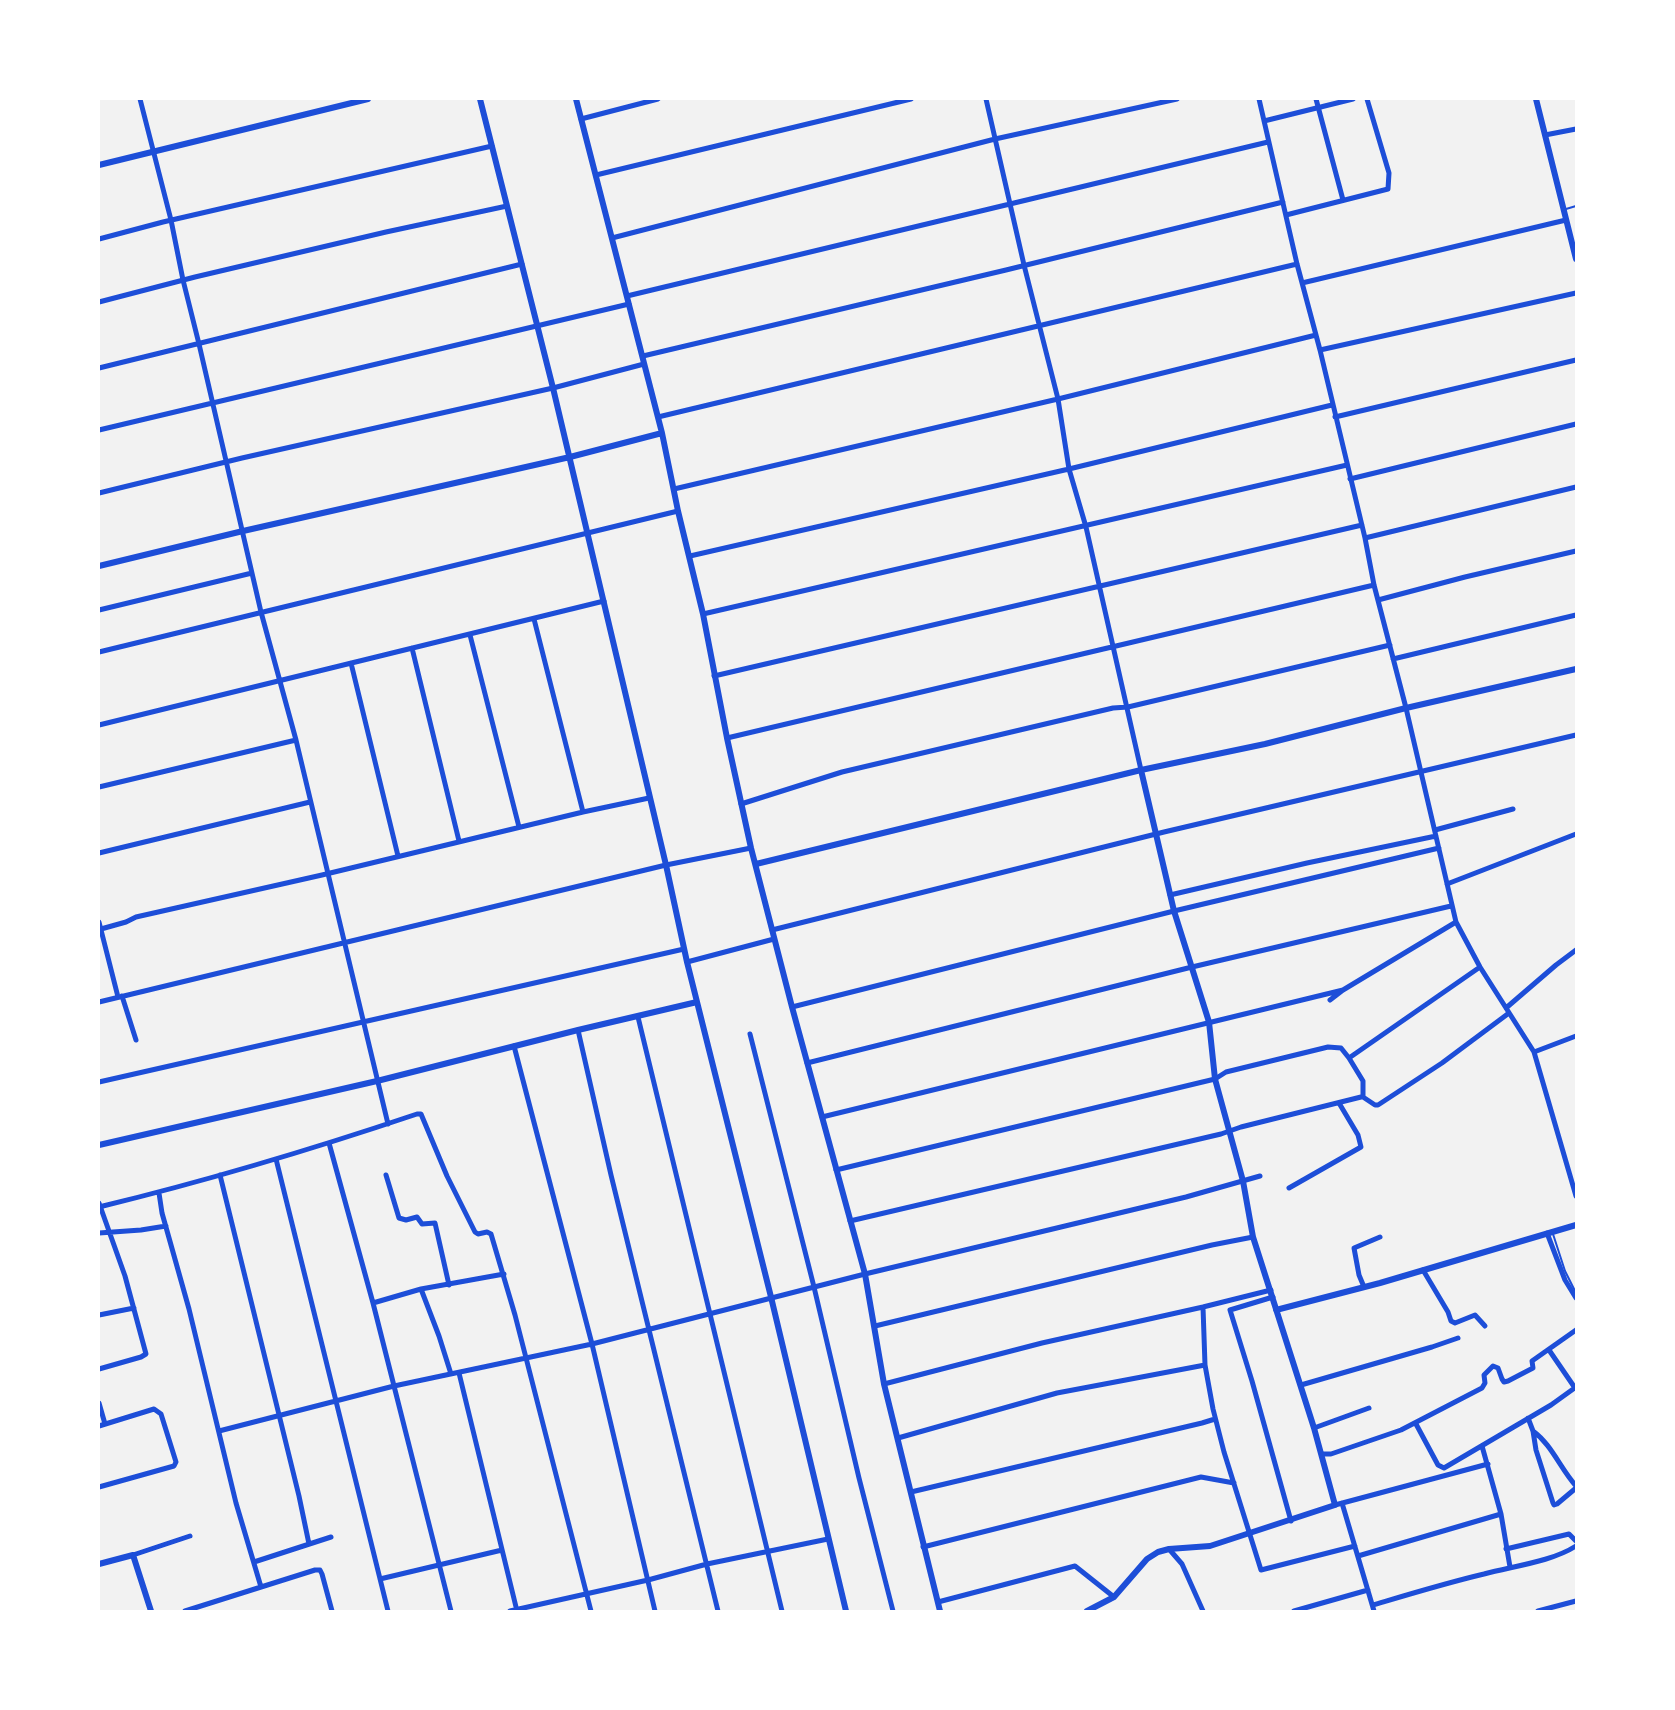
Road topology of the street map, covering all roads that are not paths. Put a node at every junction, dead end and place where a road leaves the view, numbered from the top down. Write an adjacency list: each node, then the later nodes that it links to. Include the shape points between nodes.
1 (140, 99): 22 (street)
2 (368, 99): 22 (street)
3 (480, 99): 21 (street)
4 (576, 99): 15 (street)
5 (658, 99): 15 (street)
6 (911, 99): 24 (street)
7 (986, 99): 19 (street)
8 (1177, 99): 19 (street)
9 (1259, 99): 16 (street)
10 (1316, 99): 14 (street)
11 (1353, 99): 14 (street)
12 (1366, 99): 25 (street, via 1389,173 1389,185 1385,190)
13 (1536, 99): 18 (street)
14 (1318, 108): 16 (street); 25 (street)
15 (581, 119): 24 (street)
16 (1264, 121): 20 (street)
17 (1576, 129): 18 (street)
18 (1545, 135): 30 (street)
19 (995, 139): 27 (street); 34 (street)
20 (1268, 142): 26 (street); 27 (street)
21 (492, 146): 28 (street); 32 (street)
22 (154, 152): 23 (street); 32 (street)
23 (99, 165)
24 (596, 175): 34 (street)
25 (1343, 200): 31 (street)
26 (1283, 202): 31 (street); 39 (street)
27 (1009, 204): 39 (street); 43 (street)
28 (507, 207): 37 (street); 40 (street)
29 (1576, 207): 30 (lane)
30 (1563, 210): 33 (street)
31 (1286, 215): 38 (street)
32 (171, 220): 35 (street); 40 (street)
33 (1566, 220): 36 (street); 41 (street)
34 (612, 238): 43 (street)
35 (99, 239)
36 (1576, 258)
37 (522, 264): 47 (street); 49 (street)
38 (1297, 264): 41 (street); 46 (street)
39 (1024, 265): 46 (street); 51 (street)
40 (183, 280): 44 (street); 49 (street)
41 (1302, 283): 48 (street)
42 (1576, 293): 50 (street)
43 (627, 296): 45 (street)
44 (99, 302)
45 (629, 304): 47 (street); 51 (street)
46 (1039, 325): 56 (street); 60 (street)
47 (537, 326): 55 (street); 57 (street)
48 (1316, 335): 50 (street); 56 (street)
49 (199, 344): 54 (street); 57 (street)
50 (1320, 350): 58 (street)
51 (643, 356): 53 (street)
52 (1576, 360): 59 (street)
53 (645, 364): 55 (street); 60 (street)
54 (99, 368)
55 (554, 388): 64 (street); 65 (street)
56 (1058, 399): 67 (street); 70 (street)
57 (213, 403): 62 (street); 65 (street)
58 (1332, 405): 59 (street); 67 (street)
59 (1338, 416): 66 (street)
60 (658, 417): 63 (street)
61 (1576, 424): 68 (street)
62 (99, 430)
63 (662, 433): 64 (street); 70 (street)
64 (570, 457): 75 (street); 76 (street)
65 (225, 462): 71 (street); 75 (street)
66 (1347, 465): 68 (street); 74 (street)
67 (1069, 468): 74 (street); 79 (street)
68 (1350, 479): 73 (street)
69 (1576, 488): 77 (street)
70 (674, 489): 72 (street)
71 (99, 493)
72 (678, 511): 76 (street); 79 (street)
73 (1362, 525): 77 (street); 83 (street)
74 (1086, 527): 83 (street); 88 (street)
75 (243, 531): 80 (street); 81 (street)
76 (588, 533): 85 (street); 87 (street)
77 (1365, 538): 82 (street)
78 (1576, 551): 84 (street)
79 (690, 556): 88 (street)
80 (99, 566)
81 (252, 573): 86 (street); 87 (street)
82 (1374, 585): 84 (street); 93 (street)
83 (1099, 586): 93 (street); 99 (street)
84 (1378, 600): 92 (street)
85 (604, 601): 90 (street); 110 (street)
86 (99, 610)
87 (261, 612): 95 (street); 100 (street)
88 (703, 614): 99 (street)
89 (1576, 615): 96 (street)
90 (534, 619): 91 (street); 114 (street)
91 (470, 635): 94 (street); 115 (street)
92 (1390, 645): 96 (street); 101 (street)
93 (1114, 647): 101 (street); 105 (street)
94 (412, 648): 97 (street); 119 (street)
95 (99, 652)
96 (1393, 659): 102 (street)
97 (351, 663): 100 (street); 123 (street)
98 (1576, 669): 102 (street)
99 (714, 676): 105 (street)
100 (280, 680): 103 (street); 106 (street)
101 (1128, 707): 107 (street); 112 (street, via 842,772)
102 (1406, 708): 107 (street); 108 (street)
103 (99, 724)
104 (1576, 735): 108 (street)
105 (727, 738): 112 (street)
106 (296, 740): 109 (street); 111 (street)
107 (1141, 770): 117 (street); 124 (street)
108 (1420, 771): 116 (street); 117 (street)
109 (99, 787)
110 (649, 798): 114 (street); 125 (street)
111 (310, 802): 122 (street); 126 (street)
112 (741, 804): 120 (street)
113 (1513, 809): 116 (street)
114 (583, 812): 115 (street)
115 (519, 827): 119 (street)
116 (1436, 833): 121 (street); 128 (street)
117 (1156, 834): 128 (street); 134 (street)
118 (1576, 834): 127 (street)
119 (459, 841): 123 (street)
120 (751, 848): 124 (street); 125 (street)
121 (1439, 848): 127 (street); 130 (street)
122 (99, 853)
123 (398, 856): 126 (street)
124 (756, 864): 134 (street)
125 (666, 865): 136 (street); 137 (street)
126 (327, 873): 133 (street, via 136,917); 136 (street)
127 (1447, 884): 129 (street)
128 (1170, 895): 130 (street)
129 (1451, 906): 132 (street); 140 (street)
130 (1174, 911): 140 (street); 147 (street)
131 (99, 922): 133 (street)
132 (1456, 922): 141 (street); 142 (street)
133 (101, 929): 143 (street)
134 (772, 930): 135 (street)
135 (774, 939): 139 (street); 147 (street)
136 (344, 944): 143 (street); 150 (street)
137 (684, 948): 139 (street); 150 (street)
138 (1576, 950): 148 (street)
139 (687, 962): 146 (street)
140 (1192, 967): 151 (street); 159 (street)
141 (1480, 967): 148 (street); 158 (street)
142 (1343, 990): 144 (street); 151 (street)
143 (120, 997): 145 (street); 155 (street)
144 (1330, 1000)
145 (99, 1002)
146 (697, 1002): 149 (street); 197 (street)
147 (792, 1007): 159 (street)
148 (1507, 1011): 157 (street); 163 (street, via 1442,1063 1382,1103 1375,1106)
149 (638, 1017): 152 (street); 203 (street)
150 (363, 1022): 161 (street); 162 (street)
151 (1209, 1022): 160 (street); 165 (street)
152 (579, 1030): 156 (street); 207 (street)
153 (750, 1034): 192 (street)
154 (1576, 1036): 157 (street)
155 (136, 1040)
156 (514, 1046): 161 (street); 210 (street)
157 (1534, 1052): 178 (street)
158 (1349, 1058): 160 (street, via 1341,1048 1328,1047 1226,1072); 163 (street, via 1364,1081)
159 (807, 1063): 165 (street)
160 (1215, 1079): 167 (street); 171 (street)
161 (377, 1081): 166 (street); 169 (street)
162 (99, 1082)
163 (1364, 1097): 164 (street)
164 (1340, 1103): 167 (street); 176 (street, via 1361,1147)
165 (822, 1117): 171 (street)
166 (388, 1124): 168 (street); 189 (street, via 421,1114 463,1211 476,1234 491,1234)
167 (1230, 1131): 175 (street); 180 (street)
168 (329, 1143): 170 (street); 199 (street)
169 (99, 1145)
170 (276, 1159): 172 (street); 222 (street)
171 (836, 1170): 180 (street)
172 (220, 1175): 177 (street); 225 (street)
173 (386, 1175): 191 (street, via 399,1218 417,1217 422,1224 435,1223)
174 (1260, 1176): 175 (street)
175 (1243, 1181): 186 (street); 190 (street)
176 (1289, 1188)
177 (159, 1193): 179 (street); 182 (street)
178 (1576, 1196)
179 (99, 1206): 185 (street)
180 (850, 1221): 190 (street)
181 (1576, 1225): 183 (street)
182 (166, 1226): 185 (street); 231 (street)
183 (1550, 1232): 188 (street); 195 (lane); 198 (street, via 1565,1280)
184 (99, 1233): 185 (street)
185 (109, 1233): 201 (street)
186 (1253, 1237): 196 (street); 205 (street)
187 (1380, 1237): 193 (street, via 1354,1248)
188 (1424, 1270): 193 (street); 206 (street, via 1451,1321 1474,1315)
189 (504, 1274): 191 (street); 212 (street)
190 (865, 1274): 192 (street); 205 (street)
191 (449, 1284): 194 (street)
192 (814, 1287): 197 (street); 283 (street)
193 (1364, 1287): 202 (street)
194 (422, 1288): 199 (street); 216 (street)
195 (1576, 1293)
196 (1272, 1294): 200 (street); 202 (street); 243 (street, via 1230,1310)
197 (771, 1298): 203 (street); 247 (street)
198 (1576, 1299)
199 (373, 1303): 219 (street)
200 (1203, 1307): 213 (street); 217 (street)
201 (134, 1308): 204 (street); 214 (street, via 146,1354)
202 (1276, 1310): 218 (street)
203 (710, 1312): 207 (street); 255 (street)
204 (99, 1315)
205 (875, 1326): 217 (street)
206 (1485, 1326)
207 (649, 1329): 210 (street); 260 (street)
208 (1576, 1330): 211 (street)
209 (1458, 1338): 218 (street)
210 (592, 1344): 212 (street); 264 (street)
211 (1549, 1350): 220 (street); 228 (street, via 1532,1361 1533,1368 1508,1382 1493,1366 1485,1375 1485,1384 1473,1394)
212 (526, 1359): 215 (street); 267 (street)
213 (1205, 1365): 227 (street); 233 (street, via 1057,1393)
214 (99, 1369)
215 (459, 1373): 216 (street); 254 (street)
216 (451, 1374): 219 (street)
217 (884, 1384): 233 (street)
218 (1301, 1385): 230 (street)
219 (394, 1386): 222 (street); 261 (street)
220 (1574, 1389): 221 (street); 226 (street)
221 (1576, 1398)
222 (336, 1401): 225 (street); 263 (street)
223 (99, 1403): 229 (street)
224 (1369, 1408): 230 (street)
225 (279, 1415): 231 (street); 249 (street)
226 (1528, 1418): 232 (street); 234 (street)
227 (1215, 1419): 237 (street); 240 (street)
228 (1416, 1424): 234 (street, via 1438,1465 1444,1468); 235 (street)
229 (102, 1425): 238 (street, via 154,1409 161,1414 176,1462 174,1466)
230 (1314, 1428): 235 (street)
231 (219, 1431): 258 (street)
232 (1533, 1431): 239 (street, via 1548,1445); 239 (street, via 1554,1505)
233 (898, 1437): 240 (street)
234 (1482, 1446): 236 (street)
235 (1322, 1454): 241 (street)
236 (1488, 1464): 241 (street); 242 (street)
237 (1234, 1483): 244 (street); 251 (street, via 1201,1477)
238 (99, 1487)
239 (1576, 1487)
240 (911, 1492): 251 (street)
241 (1339, 1504): 243 (street); 250 (street)
242 (1501, 1514): 253 (street); 257 (street)
243 (1291, 1521): 244 (street)
244 (1251, 1534): 250 (street, via 1262,1570); 252 (street, via 1210,1546)
245 (190, 1536): 256 (street)
246 (331, 1537): 249 (street)
247 (828, 1539): 255 (street); 282 (street)
248 (1575, 1541): 253 (street, via 1569,1534); 262 (street, via 1567,1552)
249 (309, 1544): 258 (street)
250 (1355, 1546): 257 (street)
251 (923, 1547): 270 (street)
252 (1169, 1549): 268 (street, via 1147,1559); 286 (street, via 1182,1564)
253 (1506, 1549): 262 (street)
254 (502, 1550): 261 (street); 272 (street)
255 (768, 1552): 260 (street); 281 (street)
256 (133, 1555): 259 (street); 273 (street)
257 (1358, 1556): 266 (street)
258 (254, 1562): 265 (street)
259 (99, 1564)
260 (707, 1564): 264 (street); 280 (street)
261 (439, 1565): 263 (street); 277 (street)
262 (1510, 1567): 271 (street, via 1452,1581)
263 (380, 1579): 276 (street)
264 (648, 1580): 267 (street); 279 (street)
265 (261, 1587): 274 (street); 275 (street, via 320,1570)
266 (1368, 1590): 271 (street); 287 (street)
267 (587, 1594): 272 (street); 278 (street)
268 (1114, 1597): 270 (street, via 1075,1566); 285 (street)
269 (1576, 1601): 288 (street)
270 (938, 1602): 284 (street)
271 (1373, 1608)
272 (515, 1610)
273 (151, 1611)
274 (185, 1611)
275 (332, 1611)
276 (388, 1611)
277 (451, 1611)
278 (591, 1611)
279 (655, 1611)
280 (718, 1611)
281 (782, 1611)
282 (846, 1611)
283 (893, 1611)
284 (940, 1611)
285 (1087, 1611)
286 (1203, 1611)
287 (1294, 1611)
288 (1538, 1611)

